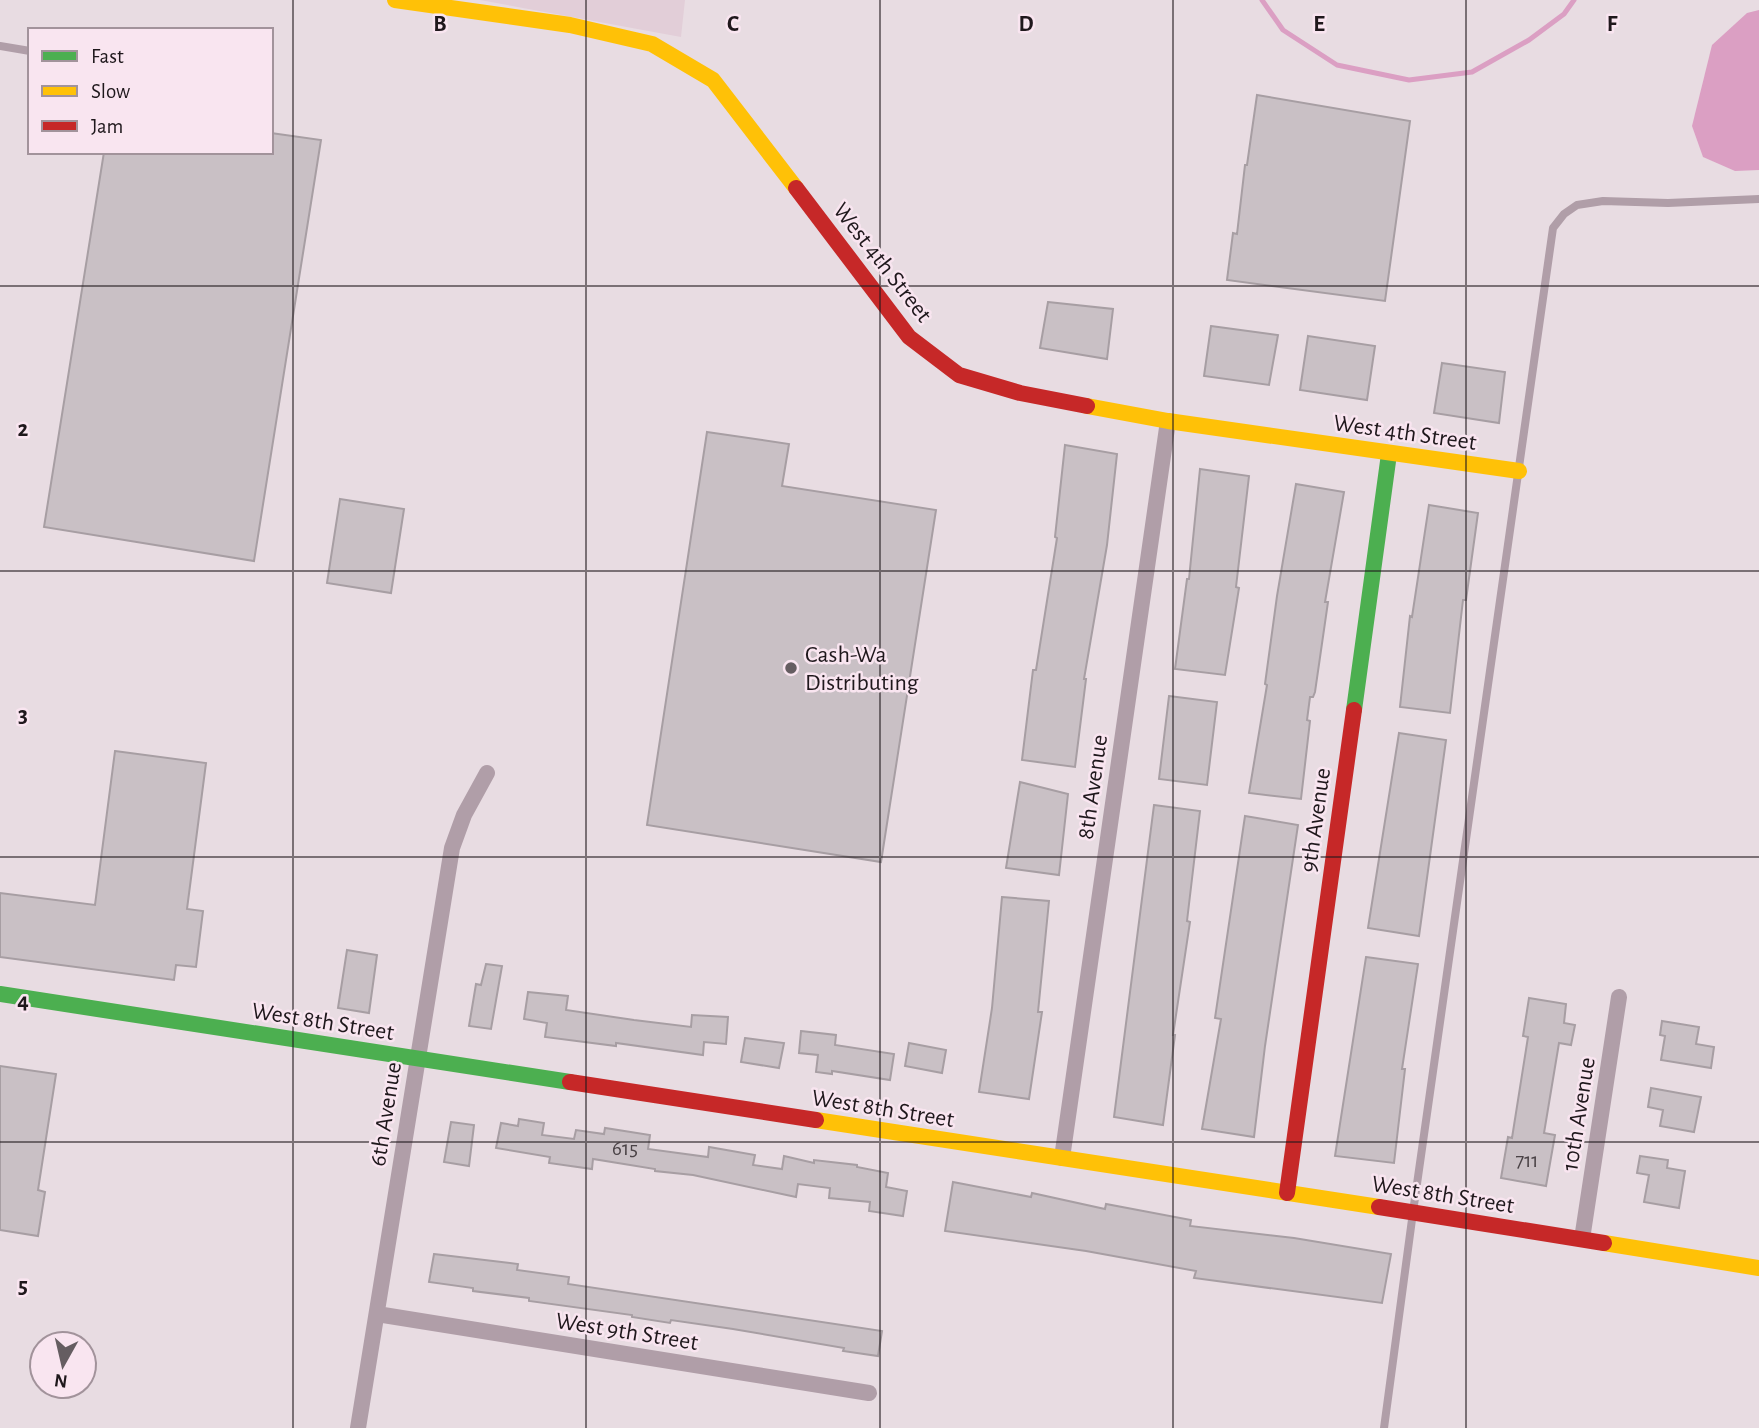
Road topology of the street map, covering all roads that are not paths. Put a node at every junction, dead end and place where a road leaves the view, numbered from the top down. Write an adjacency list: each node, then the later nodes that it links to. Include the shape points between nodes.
1 (395, 0): 5 (street, West 4th Street, via 570,25 652,44 713,80 909,337 959,375 1020,393)
2 (0, 46): 3 (lane)
3 (28, 51)
4 (1759, 199): 7 (lane, via 1602,201 1577,205 1564,215 1553,228)
5 (1168, 421): 6 (street, West 4th Street); 12 (street, 8th Avenue)
6 (1389, 454): 7 (street, West 4th Street); 13 (street, 9th Avenue)
7 (1519, 471): 14 (lane)
8 (486, 773): 11 (street, 6th Avenue, via 452,848)
9 (0, 994): 11 (street, West 8th Street)
10 (1619, 997): 15 (street, 10th Avenue)
11 (417, 1059): 12 (street, West 8th Street); 17 (street, 6th Avenue)
12 (1062, 1158): 13 (street, West 8th Street)
13 (1287, 1193): 14 (street, West 8th Street)
14 (1413, 1212): 15 (street, West 8th Street); 20 (lane)
15 (1582, 1239): 16 (street, West 8th Street)
16 (1759, 1268)
17 (377, 1314): 18 (street, West 9th Street); 19 (street, 6th Avenue)
18 (869, 1393)
19 (358, 1428)
20 (1384, 1428)

